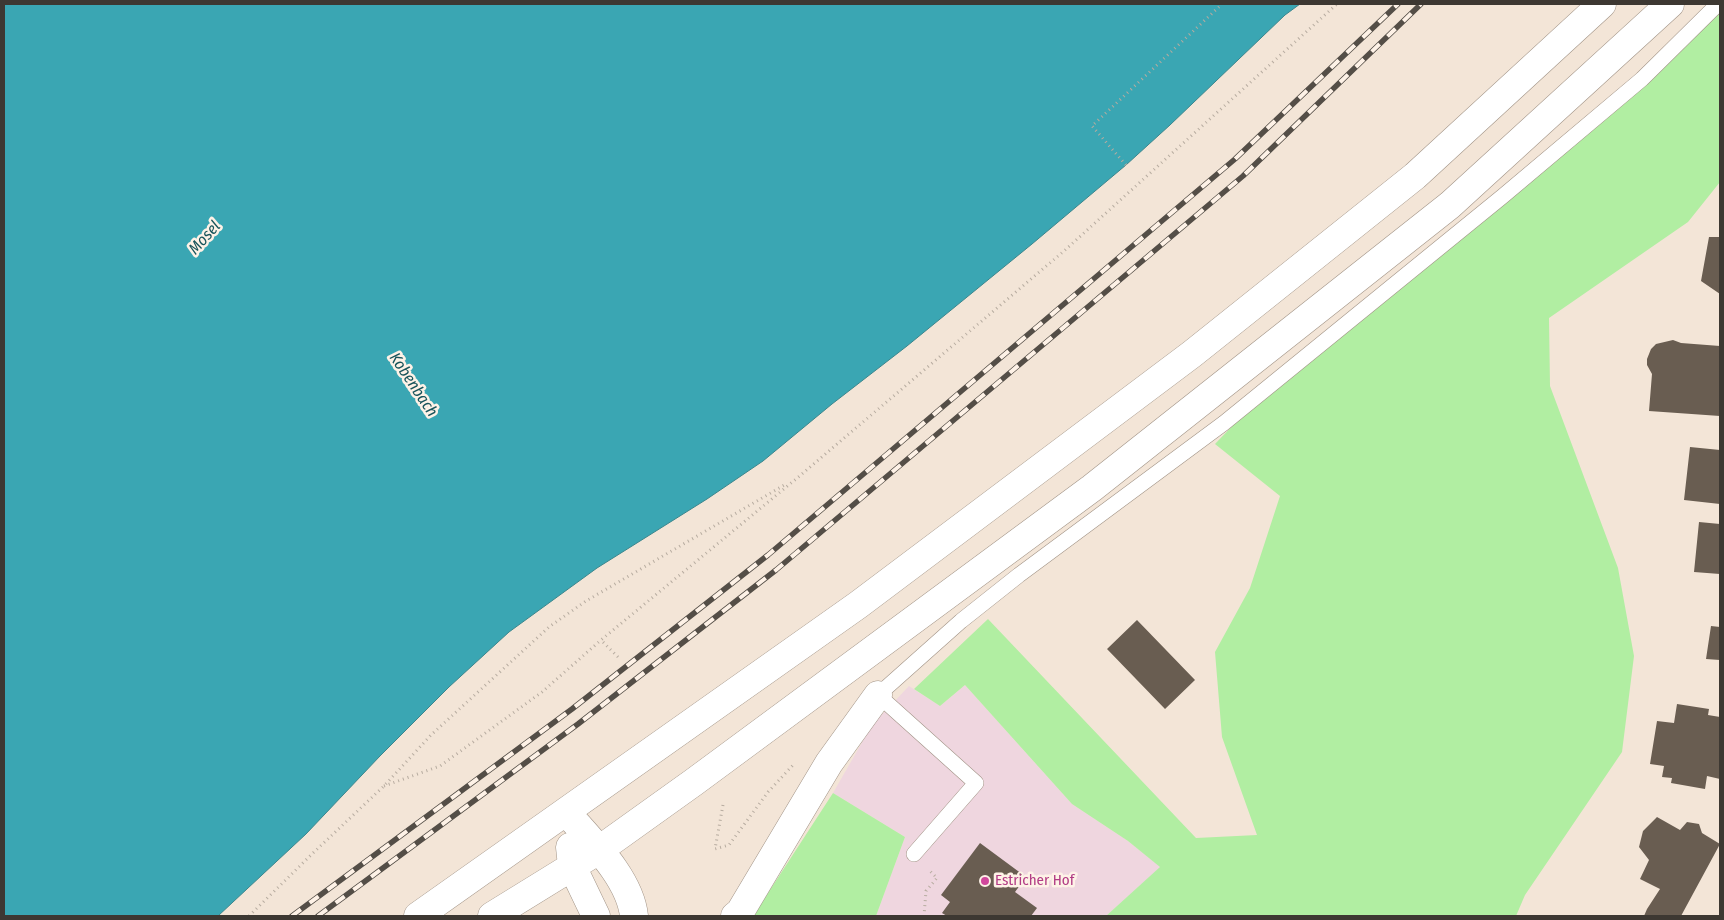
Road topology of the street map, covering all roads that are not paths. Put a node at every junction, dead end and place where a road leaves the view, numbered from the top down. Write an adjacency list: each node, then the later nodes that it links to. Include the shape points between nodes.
1 (1602, 4): 5 (main road, via 1415,176 1192,354 858,605)
2 (1670, 4): 6 (main road, via 1450,204 1092,488)
3 (1718, 4): 4 (lane, via 1642,79 1503,196 1224,423 961,620)
4 (878, 695): 7 (lane, via 976,783); 13 (main road, via 829,763 761,879)
5 (566, 813): 6 (main road); 8 (main road); 10 (main road)
6 (598, 850): 8 (main road); 9 (main road, via 621,882)
7 (914, 854)
8 (572, 866): 11 (main road); 12 (main road)
9 (635, 911)
10 (418, 916)
11 (492, 916)
12 (596, 916)
13 (735, 916)

